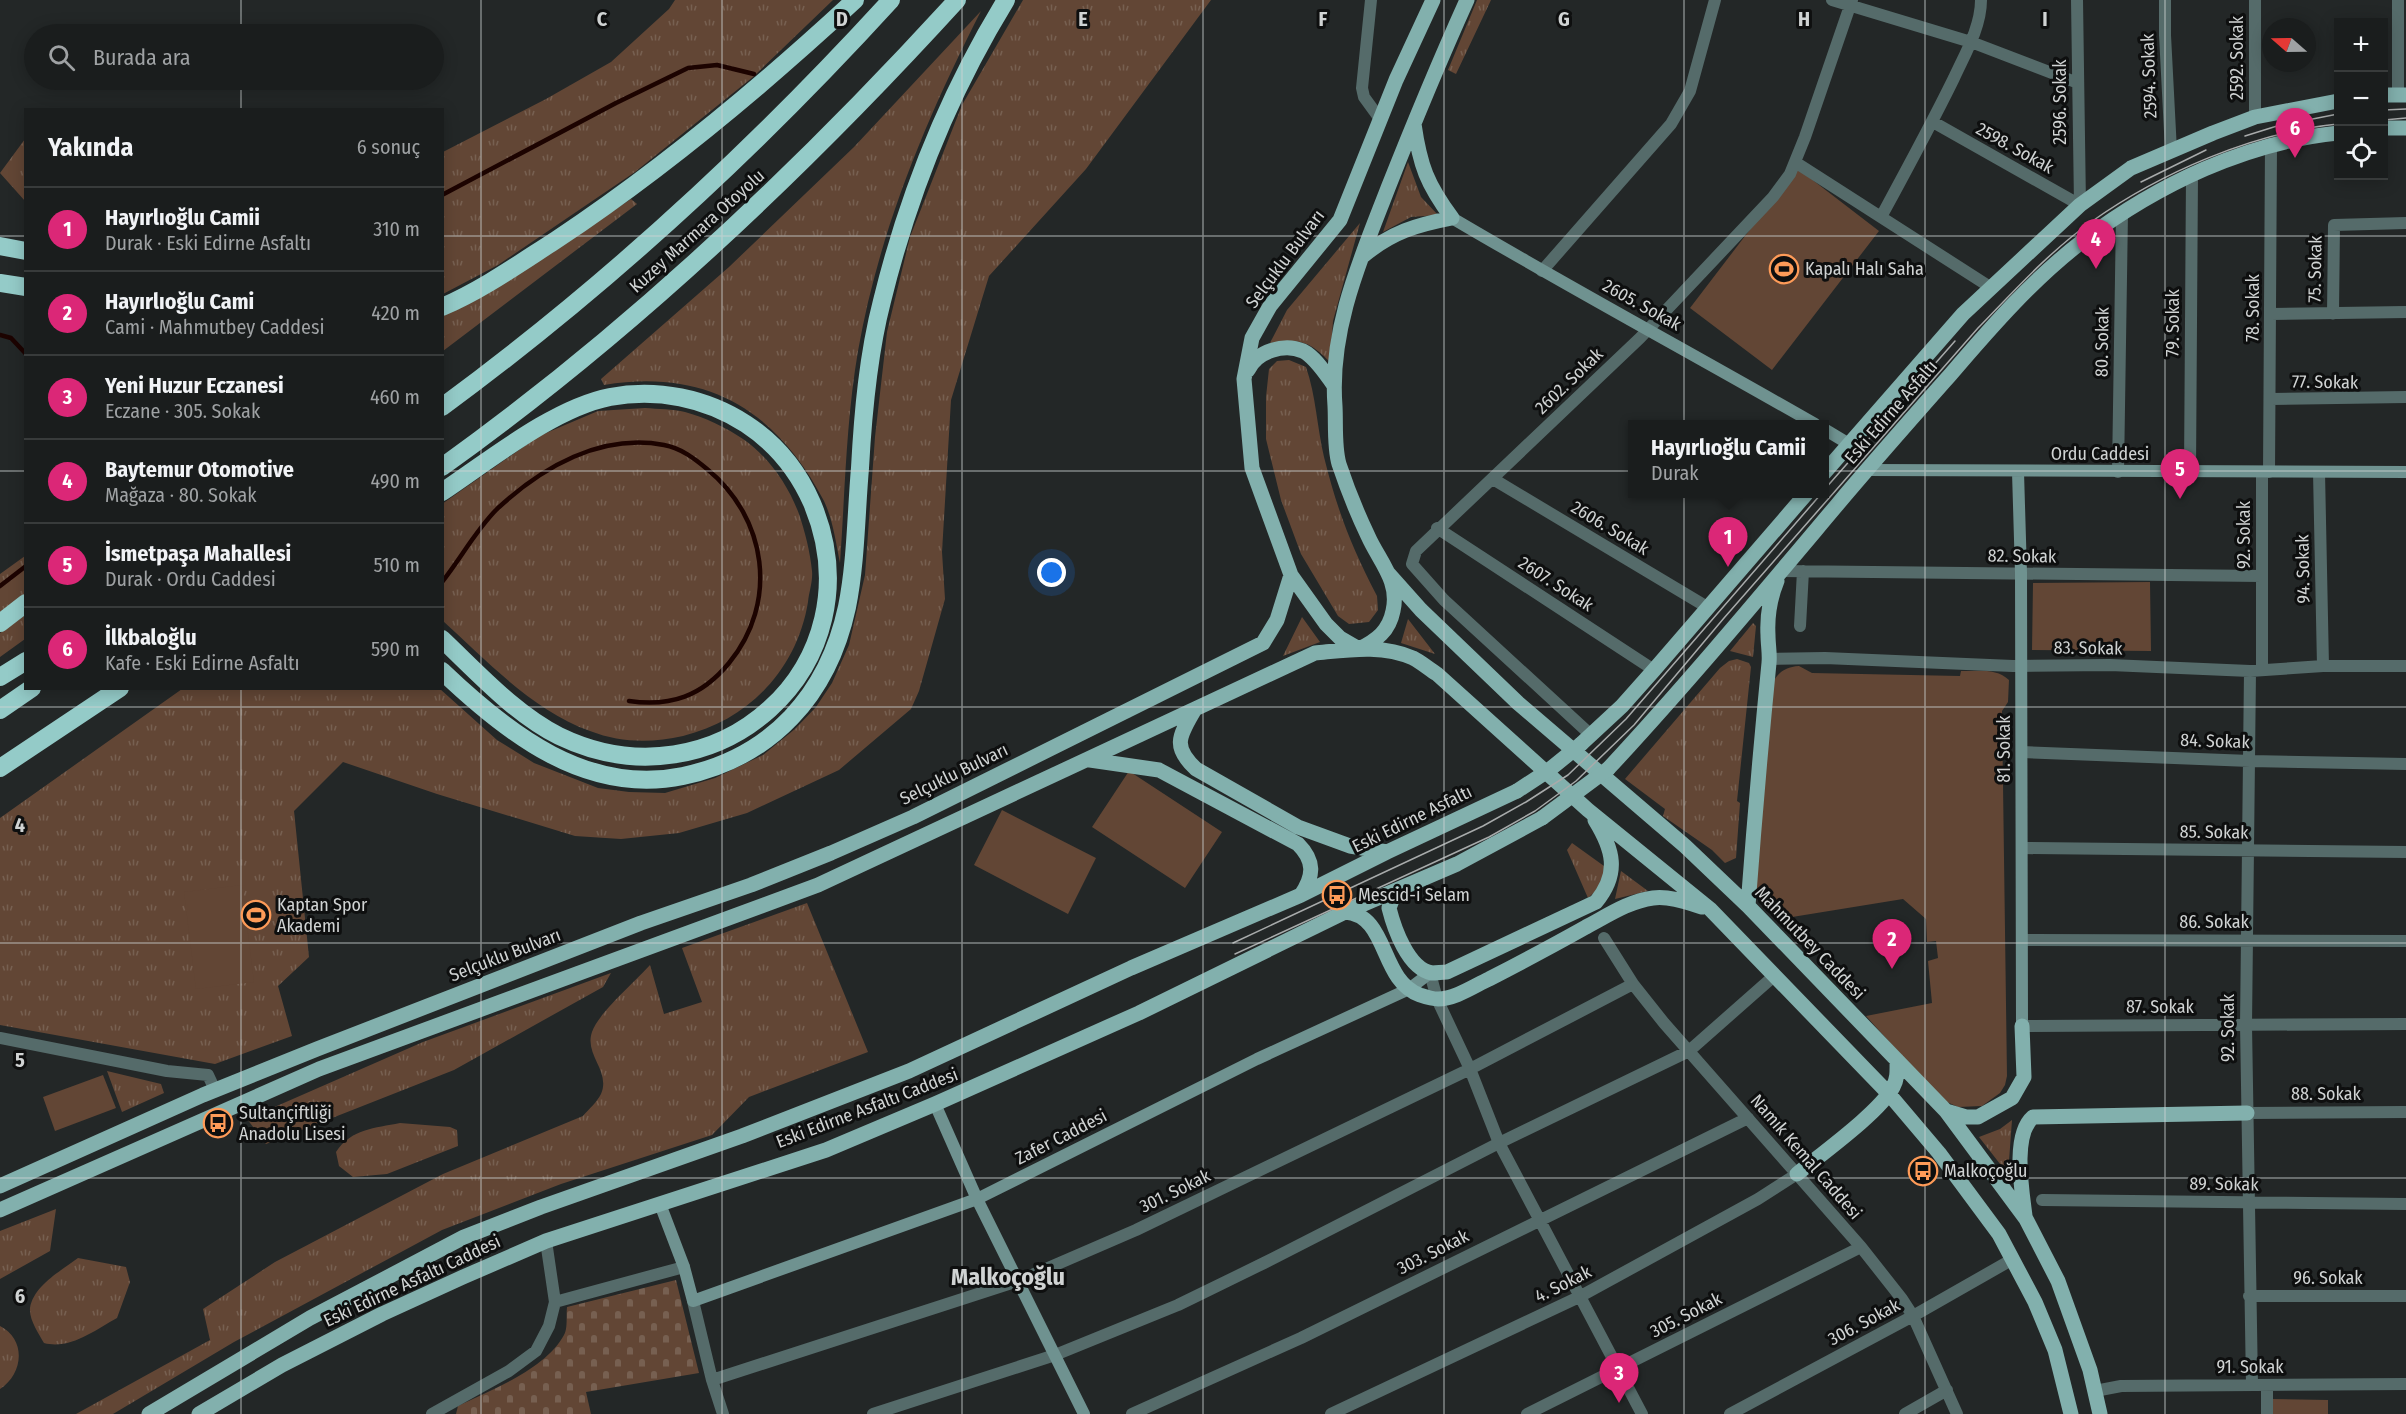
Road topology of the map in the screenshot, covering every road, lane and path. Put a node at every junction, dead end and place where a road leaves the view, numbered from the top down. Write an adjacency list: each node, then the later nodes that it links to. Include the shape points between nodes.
1 (855, 0): 39 (highway, via 799,52 598,212 540,251)
2 (891, 0): 49 (highway, Kuzey Marmara Otoyolu, via 700,193 627,258)
3 (957, 0): 53 (highway, Kuzey Marmara Otoyolu, via 822,143 680,276)
4 (1006, 0): 85 (highway, via 954,94 898,241 881,303 864,406 847,606 826,669 807,700 774,735 718,766 664,780 633,779 578,767 525,741)
5 (1371, 0): 21 (street, via 1362,88 1364,98)
6 (1433, 0): 21 (main road, Selçuklu Bulvarı)
7 (1467, 0): 22 (main road)
8 (1715, 0): 37 (street, via 1690,91 1671,124)
9 (1832, 0): 15 (street)
10 (1981, 0): 16 (street)
11 (2077, 0): 17 (street, 2596. Sokak)
12 (2165, 0): 28 (street, 2594. Sokak)
13 (2255, 0): 20 (street, 2592. Sokak)
14 (2398, 0): 18 (street)
15 (1852, 2): 16 (street); 29 (street, 2602. Sokak)
16 (1971, 42): 17 (street); 23 (street)
17 (2078, 83): 31 (street, 2596. Sokak)
18 (2396, 95)
19 (2334, 102): 20 (main road, Eski Edirne Asfaltı)
20 (2255, 117): 28 (main road, Eski Edirne Asfaltı)
21 (1380, 119): 44 (main road, Selçuklu Bulvarı, via 1340,220 1270,306 1252,338)
22 (1414, 121): 34 (main road, via 1427,180); 36 (main road)
23 (1933, 122): 31 (street, 2598. Sokak); 33 (street)
24 (2388, 128): 25 (main road)
25 (2406, 128)
26 (2334, 133): 27 (main road, Eski Edirne Asfaltı)
27 (2271, 144): 30 (main road, Eski Edirne Asfaltı); 41 (street, 78. Sokak)
28 (2171, 151): 31 (main road, Eski Edirne Asfaltı, via 2132,168)
29 (1795, 162): 33 (street); 43 (street, 2602. Sokak, via 1773,197)
30 (2192, 174): 32 (main road, Eski Edirne Asfaltı); 58 (street, 79. Sokak)
31 (2080, 205): 38 (main road, Eski Edirne Asfaltı)
32 (2122, 213): 55 (main road, Eski Edirne Asfaltı, via 2083,241 2021,296); 57 (street, 80. Sokak)
33 (1881, 217): 38 (street)
34 (1452, 218): 36 (main road, via 1416,224); 37 (street, 2605. Sokak)
35 (2406, 223): 42 (street, 75. Sokak, via 2334,225)
36 (1361, 258): 45 (main road, via 1340,326)
37 (1542, 272): 43 (street, 2605. Sokak)
38 (1990, 287): 52 (main road, Eski Edirne Asfaltı)
39 (444, 306)
40 (2406, 312): 42 (street)
41 (2271, 314): 42 (street); 47 (street, 78. Sokak)
42 (2333, 314)
43 (1648, 328): 50 (street, 2605. Sokak); 62 (street, 2602. Sokak)
44 (1244, 379): 45 (main road, via 1262,352 1281,349 1302,351); 70 (main road, Selçuklu Bulvarı, via 1252,468)
45 (1333, 384): 68 (main road, via 1339,463 1368,537)
46 (2406, 397): 47 (street, 77. Sokak)
47 (2271, 399): 48 (street, 77. Sokak); 59 (street, 78. Sokak)
48 (2406, 401)
49 (444, 405)
50 (1808, 420)
51 (1829, 432): 52 (street)
52 (1849, 444): 54 (main road, Eski Edirne Asfaltı)
53 (444, 465)
54 (1829, 467)
55 (1866, 470): 56 (street, Ordu Caddesi); 66 (main road, Eski Edirne Asfaltı)
56 (2018, 472): 57 (street, Ordu Caddesi); 69 (street, 81. Sokak)
57 (2118, 472): 58 (street, Ordu Caddesi)
58 (2190, 472): 59 (street, Ordu Caddesi)
59 (2265, 472): 60 (street, Ordu Caddesi); 71 (street, 92. Sokak)
60 (2319, 472): 61 (street, Ordu Caddesi); 81 (street, 94. Sokak)
61 (2406, 472)
62 (1493, 479): 65 (street, 2602. Sokak); 73 (street, 2606. Sokak)
63 (444, 491): 76 (highway, via 578,407 611,397 665,395 713,406 758,432 779,451 810,499 827,560 824,613 814,645 785,694 746,729 701,750 676,756 652,758 605,752 557,734 515,705)
64 (1802, 498): 73 (main road, Eski Edirne Asfaltı)
65 (1437, 528): 83 (street, 2607. Sokak); 91 (street, 2602. Sokak, via 1416,551 1412,564)
66 (1781, 571): 67 (street, 82. Sokak); 78 (main road, via 1772,595); 98 (main road, Eski Edirne Asfaltı, bridge, via 1608,769)
67 (1803, 572): 69 (street, 82. Sokak); 75 (street)
68 (1388, 573): 77 (main road, via 1396,599 1392,618 1386,630); 105 (main road, Mahmutbey Caddesi, via 1518,703 1685,846)
69 (2021, 573): 71 (street, 82. Sokak); 80 (street, 81. Sokak)
70 (1291, 575): 77 (main road, via 1326,624); 125 (main road, Selçuklu Bulvarı, via 1277,620 1263,642 914,817 771,877 640,923)
71 (2262, 576): 84 (street, 92. Sokak)
72 (24, 605): 74 (highway)
73 (1707, 607): 83 (main road, Eski Edirne Asfaltı)
74 (0, 623)
75 (1800, 626)
76 (444, 641)
77 (1359, 649): 89 (main road, via 1315,653); 97 (main road, via 1390,651 1412,658 1437,674)
78 (1769, 659): 80 (street, 83. Sokak); 105 (main road)
79 (24, 662): 86 (highway)
80 (2021, 665): 84 (street, 83. Sokak); 92 (street, 81. Sokak)
81 (2323, 666): 82 (street, 83. Sokak); 84 (street, 83. Sokak)
82 (2406, 666)
83 (1654, 670): 91 (main road, Eski Edirne Asfaltı)
84 (2256, 670): 94 (street, 92. Sokak)
85 (444, 673)
86 (0, 677)
87 (29, 690): 90 (highway)
88 (117, 690): 96 (highway)
89 (1195, 709): 93 (main road); 101 (main road, via 1180,735 1180,747 1196,769 1298,827 1350,846)
90 (0, 710)
91 (1586, 740): 101 (main road, Eski Edirne Asfaltı, bridge, via 1518,791)
92 (2022, 752): 94 (street, 84. Sokak); 99 (street, 81. Sokak)
93 (1090, 760): 104 (main road, via 1159,770 1298,844 1307,853 1312,871); 140 (main road, via 819,885 320,1069)
94 (2250, 761): 95 (street, 84. Sokak); 100 (street, 92. Sokak)
95 (2406, 764)
96 (0, 768)
97 (1588, 810): 106 (main road); 112 (main road, via 1610,850 1608,888 1596,902 1447,972)
98 (1542, 818): 103 (main road, Eski Edirne Asfaltı Caddesi)
99 (2022, 848): 100 (street, 85. Sokak); 109 (street, 81. Sokak)
100 (2248, 850): 102 (street, 85. Sokak); 110 (street, 92. Sokak)
101 (1387, 852): 104 (main road, Eski Edirne Asfaltı)
102 (2406, 852)
103 (1395, 892): 107 (main road, Eski Edirne Asfaltı Caddesi); 112 (main road, via 1389,908 1392,919 1408,954)
104 (1301, 896): 122 (main road, Eski Edirne Asfaltı, via 1131,968)
105 (1748, 906): 123 (main road, Mahmutbey Caddesi)
106 (1710, 909): 113 (main road); 116 (main road, via 1678,899 1653,898 1625,906 1493,976 1450,997)
107 (1345, 912): 115 (main road, via 1368,920 1395,975); 127 (main road, Eski Edirne Asfaltı Caddesi, via 1139,1013)
108 (1604, 938): 114 (street, Namık Kemal Caddesi)
109 (2022, 940): 110 (street, 86. Sokak); 119 (street, 81. Sokak)
110 (2247, 940): 111 (street, 86. Sokak); 118 (street, 92. Sokak)
111 (2406, 941)
112 (1430, 973): 115 (street, Zafer Caddesi); 116 (street)
113 (1774, 976): 121 (street); 126 (main road)
114 (1633, 984): 121 (street, Namık Kemal Caddesi); 124 (street, 301. Sokak)
115 (1409, 989): 116 (main road); 135 (street, Zafer Caddesi, via 1257,1059)
116 (1437, 999): 124 (street)
117 (2406, 1024): 118 (street, 87. Sokak)
118 (2246, 1025): 119 (street, 87. Sokak); 130 (street, 92. Sokak)
119 (2022, 1026): 128 (main road, via 2024,1077 2012,1098 1978,1117)
120 (0, 1038): 125 (street, via 167,1071 208,1075)
121 (1689, 1051): 131 (street, Namık Kemal Caddesi); 132 (street)
122 (944, 1055): 163 (main road, Eski Edirne Asfaltı Caddesi, via 742,1136 464,1237 310,1318)
123 (1897, 1060): 126 (main road, via 1898,1075); 128 (main road, Mahmutbey Caddesi)
124 (1470, 1070): 132 (street); 147 (street, 301. Sokak, via 1136,1230)
125 (215, 1090): 134 (main road, Selçuklu Bulvarı)
126 (1889, 1094): 133 (main road); 145 (main road, via 2000,1234)
127 (935, 1104): 135 (street); 138 (main road, Eski Edirne Asfaltı Caddesi, via 826,1150)
128 (1946, 1111): 141 (main road, Mahmutbey Caddesi)
129 (2406, 1112): 130 (street, 88. Sokak)
130 (2247, 1113): 137 (street, 92. Sokak); 141 (main road, via 2033,1117 2023,1131 2020,1165)
131 (1748, 1118): 133 (street, Namık Kemal Caddesi); 142 (street, 303. Sokak)
132 (1499, 1143): 142 (street); 154 (street, via 1178,1305)
133 (1797, 1174): 144 (street, Namık Kemal Caddesi); 150 (street, 4. Sokak)
134 (0, 1186)
135 (977, 1199): 147 (street); 151 (street, Zafer Caddesi)
136 (2042, 1200): 137 (street, 89. Sokak)
137 (2247, 1202): 139 (street, 89. Sokak); 148 (street, 92. Sokak)
138 (660, 1204): 143 (main road, Eski Edirne Asfaltı Caddesi); 146 (street)
139 (2406, 1204)
140 (0, 1210)
141 (2026, 1219): 161 (main road, Mahmutbey Caddesi, via 2058,1281)
142 (1539, 1220): 150 (street); 169 (street, 303. Sokak, via 1301,1338)
143 (546, 1241): 152 (street); 164 (main road, Eski Edirne Asfaltı Caddesi, via 382,1314 282,1365)
144 (1861, 1247): 153 (street, Namık Kemal Caddesi); 155 (street, 305. Sokak)
145 (2013, 1259): 153 (street, 306. Sokak); 175 (main road, via 2055,1350)
146 (684, 1268): 151 (street); 152 (street)
147 (1018, 1281): 154 (street); 156 (street, 301. Sokak)
148 (2249, 1296): 149 (street, 96. Sokak); 158 (street, 92. Sokak)
149 (2406, 1296)
150 (1580, 1297): 155 (street); 162 (street, 4. Sokak)
151 (693, 1301): 156 (street)
152 (555, 1302): 165 (street, via 549,1326 536,1351 509,1371)
153 (1913, 1316): 160 (street, Namık Kemal Caddesi); 172 (street, 306. Sokak)
154 (1054, 1355): 167 (street); 168 (street)
155 (1618, 1370): 170 (street, 305. Sokak); 171 (street)
156 (712, 1380): 166 (street)
157 (2406, 1384): 159 (street, 91. Sokak)
158 (2252, 1385): 159 (street, 91. Sokak); 161 (street, 91. Sokak, via 2121,1386)
159 (2267, 1385): 177 (street)
160 (1947, 1390): 173 (street); 174 (street, Namık Kemal Caddesi)
161 (2095, 1391): 176 (main road, Mahmutbey Caddesi)
162 (1334, 1412)
163 (149, 1414)
164 (199, 1414)
165 (432, 1414)
166 (723, 1414)
167 (874, 1414)
168 (1084, 1414)
169 (1132, 1414)
170 (1528, 1414)
171 (1642, 1414)
172 (1730, 1414)
173 (1905, 1414)
174 (1957, 1414)
175 (2071, 1414)
176 (2100, 1414)
177 (2267, 1414)

